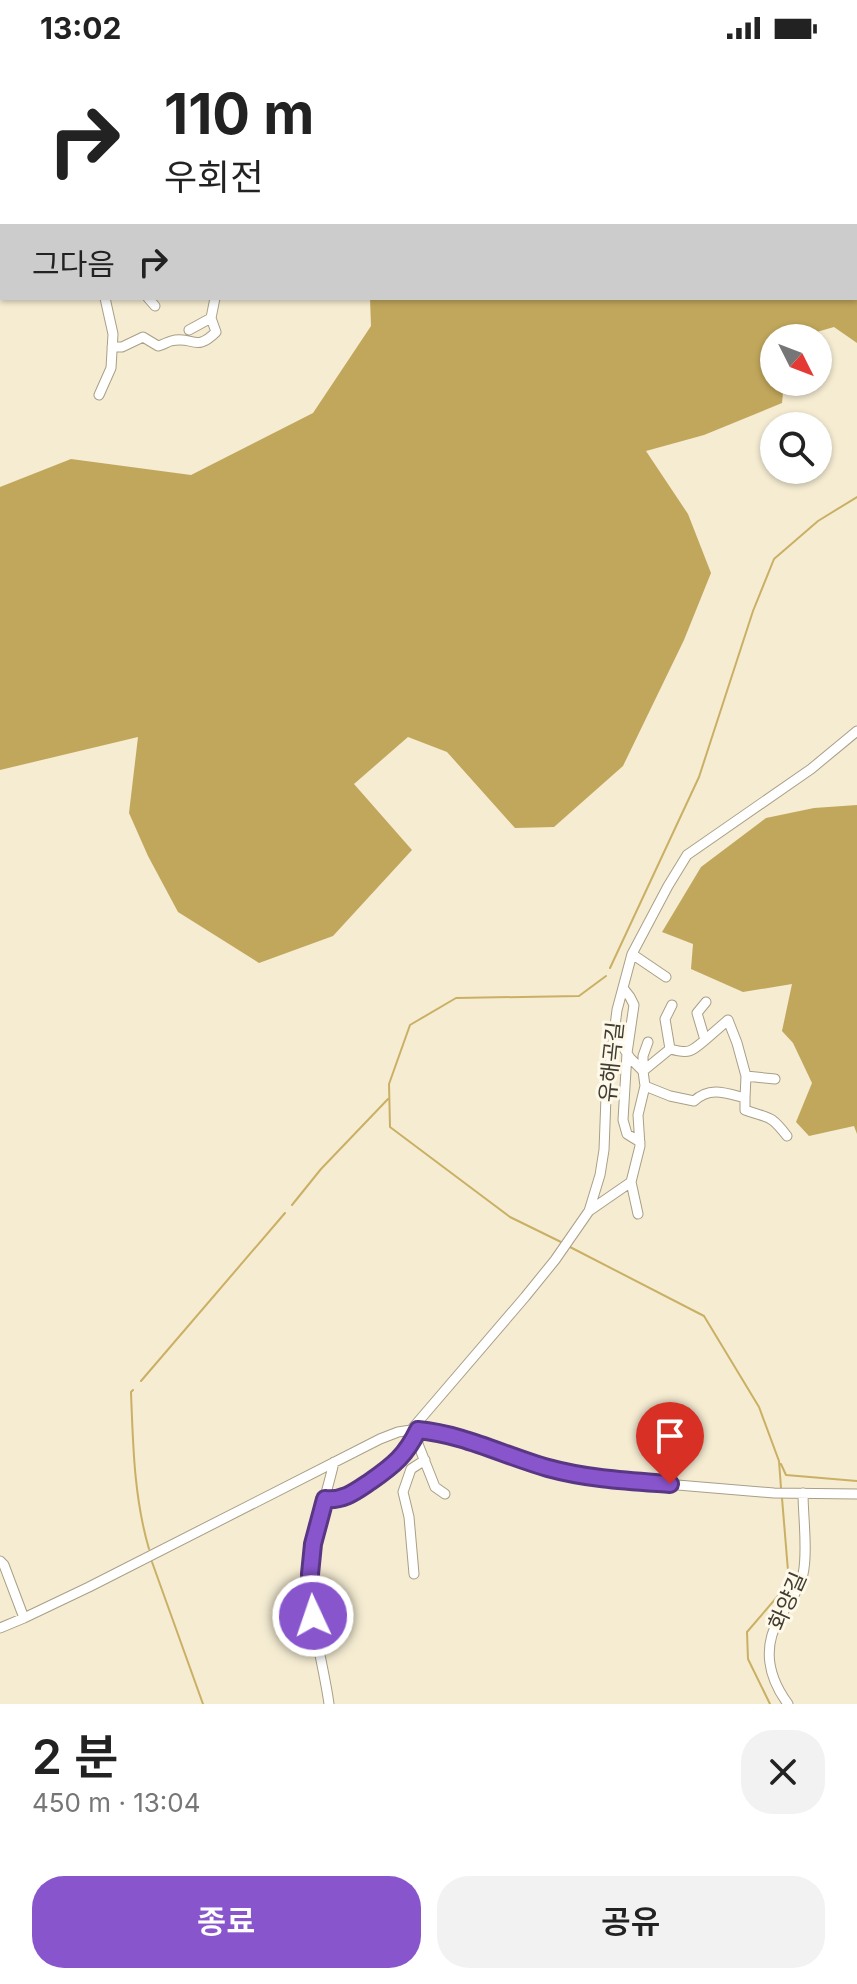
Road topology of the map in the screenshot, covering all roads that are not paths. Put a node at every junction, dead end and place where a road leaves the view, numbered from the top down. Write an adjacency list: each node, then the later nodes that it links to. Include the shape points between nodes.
1 (105, 300): 5 (street)
2 (215, 300): 3 (street)
3 (211, 318): 4 (street); 5 (street, via 216,332 201,344 172,341 158,346 143,337)
4 (189, 330)
5 (112, 347): 6 (street, via 111,368)
6 (99, 395)
7 (857, 731): 8 (street, 유해곡길, via 687,855)
8 (632, 954): 9 (street); 10 (street, 유해곡길)
9 (666, 977)
10 (623, 988): 13 (street, 유해곡길); 17 (street, via 634,1005)
11 (706, 1002): 14 (street, via 697,1013)
12 (672, 1005): 16 (street, via 665,1019)
13 (614, 1033): 17 (street); 26 (street, 유해곡길, via 604,1150)
14 (705, 1040): 16 (street, via 693,1051); 19 (street, via 728,1020)
15 (648, 1042): 18 (street)
16 (670, 1049): 18 (street)
17 (627, 1053): 18 (street); 24 (street, via 623,1120 627,1134)
18 (643, 1071): 21 (street)
19 (746, 1076): 20 (street); 22 (street)
20 (775, 1079)
21 (645, 1086): 22 (street, via 694,1101 702,1093 718,1091); 24 (street, via 638,1115)
22 (745, 1098): 23 (street, via 745,1110 767,1116)
23 (787, 1136)
24 (640, 1142): 25 (street)
25 (631, 1182): 26 (street); 27 (street)
26 (589, 1211): 28 (street, 유해곡길)
27 (638, 1214)
28 (415, 1430): 29 (street); 30 (street, via 380,1439); 31 (street, via 441,1433 582,1477); 34 (street, 유해곡길, via 412,1443 383,1474 352,1495)
29 (425, 1460): 32 (street, via 435,1487); 36 (street, via 411,1469 403,1492)
30 (334, 1462): 34 (street); 39 (street)
31 (803, 1493): 33 (street); 42 (street, 화양길, via 804,1571 768,1650 770,1670)
32 (445, 1494)
33 (857, 1494)
34 (325, 1499): 41 (street, via 310,1574)
35 (0, 1561): 37 (street)
36 (414, 1574)
37 (13, 1590): 38 (street); 39 (street)
38 (0, 1595)
39 (24, 1618): 40 (street)
40 (0, 1628)
41 (329, 1704)
42 (788, 1704)

